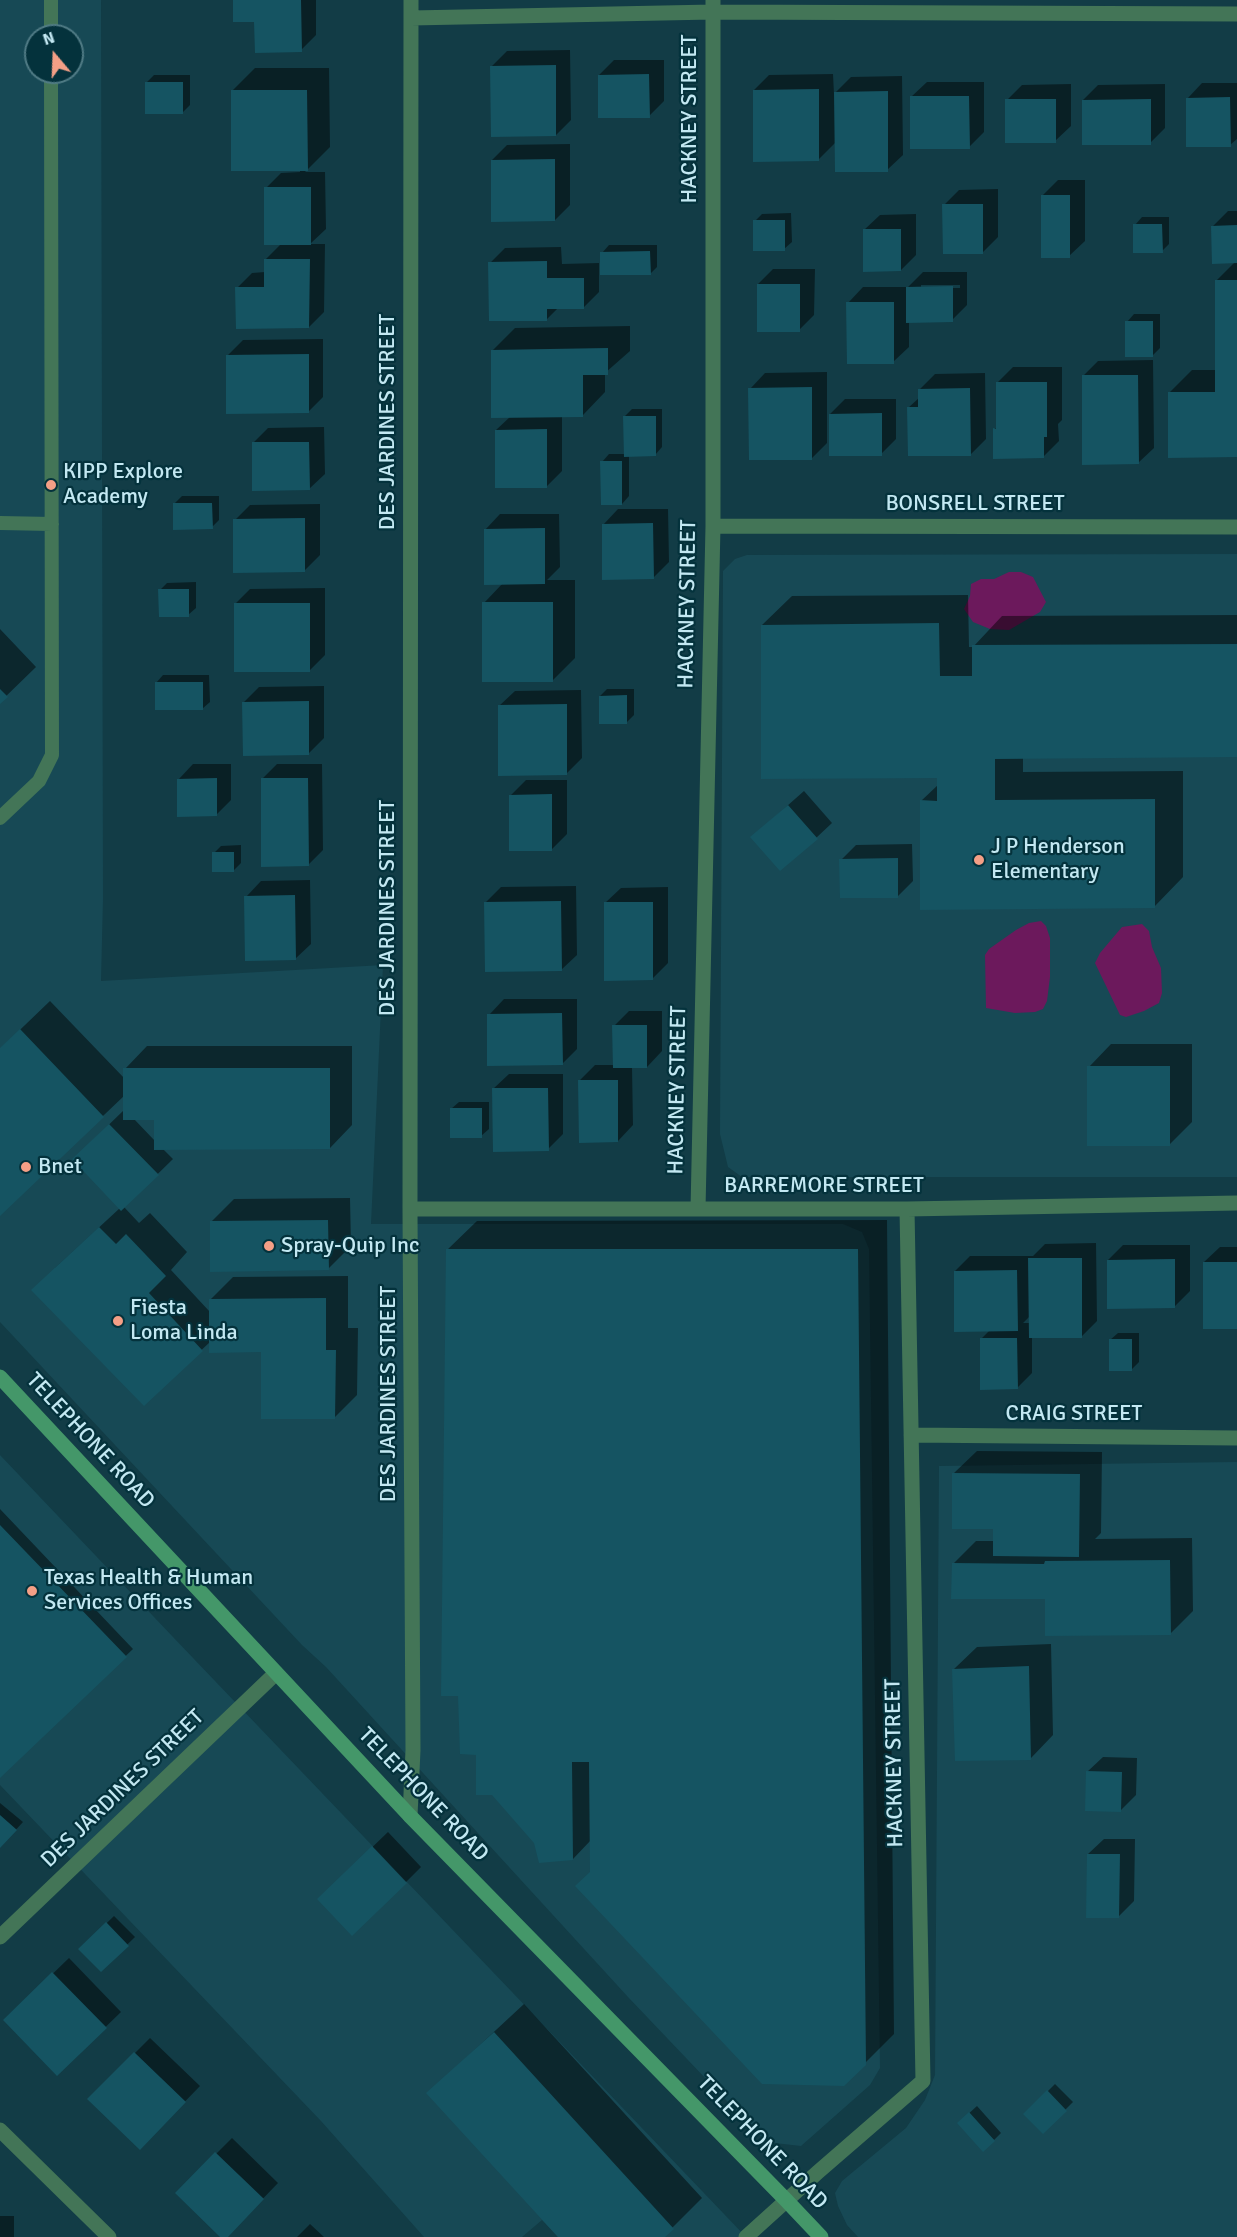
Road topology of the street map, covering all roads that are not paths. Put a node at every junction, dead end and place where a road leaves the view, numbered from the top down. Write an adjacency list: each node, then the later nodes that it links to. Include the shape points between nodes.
1 (51, 0): 6 (lane)
2 (411, 0): 5 (street, DES JARDINES STREET)
3 (713, 6): 4 (street); 5 (street); 10 (street, HACKNEY STREET)
4 (1237, 14)
5 (411, 18): 14 (street, DES JARDINES STREET)
6 (51, 24)
7 (51, 84): 9 (lane)
8 (0, 523): 9 (lane)
9 (52, 524): 12 (lane, via 52,755 39,781)
10 (713, 526): 11 (street, BONSRELL STREET); 15 (street, HACKNEY STREET)
11 (1237, 527)
12 (0, 818)
13 (1237, 1203): 16 (street, BARREMORE STREET)
14 (410, 1209): 15 (street, BARREMORE STREET); 21 (street, DES JARDINES STREET)
15 (698, 1209): 16 (street, BARREMORE STREET)
16 (907, 1209): 18 (street, HACKNEY STREET)
17 (0, 1377): 20 (main road, TELEPHONE ROAD)
18 (911, 1435): 19 (street, CRAIG STREET); 24 (street, HACKNEY STREET, via 923,2081)
19 (1237, 1438)
20 (276, 1673): 21 (main road, TELEPHONE ROAD); 22 (street, DES JARDINES STREET)
21 (410, 1816): 24 (main road, TELEPHONE ROAD)
22 (0, 1937)
23 (0, 2130): 25 (street)
24 (786, 2200): 26 (street, HACKNEY STREET); 27 (main road, TELEPHONE ROAD)
25 (109, 2237)
26 (746, 2237)
27 (821, 2237)

